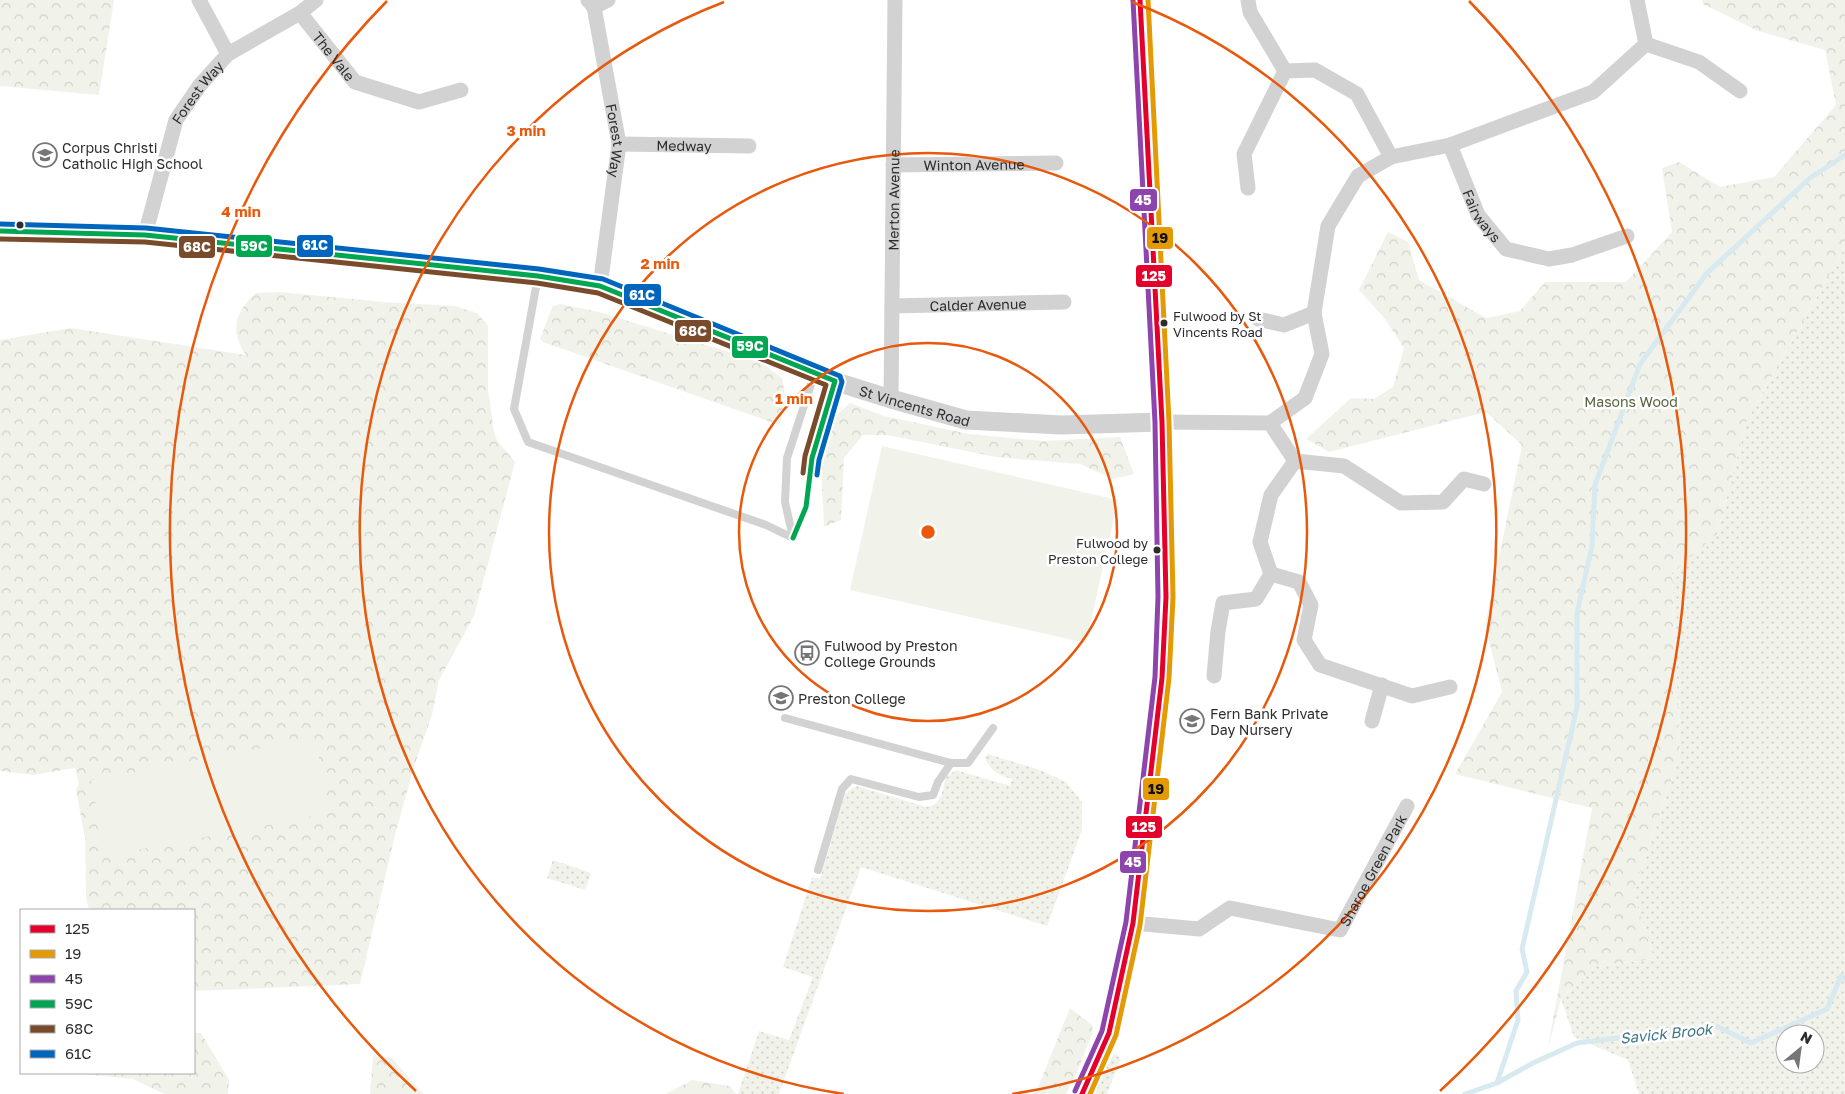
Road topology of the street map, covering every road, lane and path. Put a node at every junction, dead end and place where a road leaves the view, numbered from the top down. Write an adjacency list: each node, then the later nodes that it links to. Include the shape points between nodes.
1 (199, 0): 11 (street)
2 (316, 0): 9 (street, Forest Way)
3 (608, 0): 8 (street)
4 (894, 0): 20 (street, Merton Avenue)
5 (1140, 0): 34 (street)
6 (1248, 0): 12 (street, via 1250,12)
7 (1637, 0): 10 (street)
8 (591, 3): 15 (street, Forest Way)
9 (300, 14): 11 (street, Forest Way); 13 (street, The Vale, via 355,82 419,102)
10 (1646, 44): 14 (street, via 1699,62); 16 (street, via 1593,92)
11 (228, 54): 23 (street, Forest Way, via 200,85 176,120)
12 (1285, 71): 18 (street, via 1315,70 1357,94); 21 (street, via 1244,154)
13 (461, 90)
14 (1740, 91)
15 (619, 144): 17 (street, Medway); 26 (street, Forest Way)
16 (1450, 145): 18 (street); 24 (street, Fairways, via 1478,214 1506,249 1549,259 1572,255)
17 (749, 146)
18 (1391, 156): 29 (street, via 1358,176 1328,226)
19 (1056, 163): 20 (street, Winton Avenue)
20 (893, 165): 28 (street, Merton Avenue)
21 (1248, 188)
22 (0, 231): 23 (street, St Vincents Road)
23 (145, 235): 25 (street, St Vincents Road)
24 (1627, 236)
25 (538, 276): 26 (street, St Vincents Road); 38 (lane, via 514,409 528,442 766,525)
26 (600, 286): 31 (street, St Vincents Road)
27 (1064, 302): 28 (street, Calder Avenue)
28 (892, 306): 33 (street, Merton Avenue)
29 (1314, 313): 30 (street, via 1284,325); 35 (street, via 1322,354 1306,398)
30 (1258, 320)
31 (814, 374): 32 (street, St Vincents Road); 38 (lane, via 787,458 785,502)
32 (835, 381): 33 (street, St Vincents Road); 38 (lane, via 812,458 806,507)
33 (891, 399): 34 (street, St Vincents Road, via 966,420 1061,426)
34 (1162, 422): 35 (street); 49 (street, via 1166,597 1162,678)
35 (1270, 423): 36 (street)
36 (1296, 461): 37 (street, via 1344,466 1401,503 1443,502 1464,480); 39 (street, via 1271,495 1260,542)
37 (1484, 484)
38 (793, 538)
39 (1271, 574): 40 (street, via 1256,599 1223,603); 41 (street, via 1299,582 1311,605 1304,640 1320,665)
40 (1214, 676)
41 (1382, 685): 42 (street, via 1412,696); 44 (street)
42 (1450, 687)
43 (785, 718): 46 (lane)
44 (1372, 721)
45 (993, 728): 46 (lane, via 968,763)
46 (951, 763): 48 (lane, via 933,795 919,797 851,779 842,789)
47 (1407, 806): 49 (street, Sharoe Green Park, via 1340,930 1230,908 1199,929)
48 (818, 870)
49 (1133, 923): 50 (street, via 1109,1033)
50 (1082, 1094)

